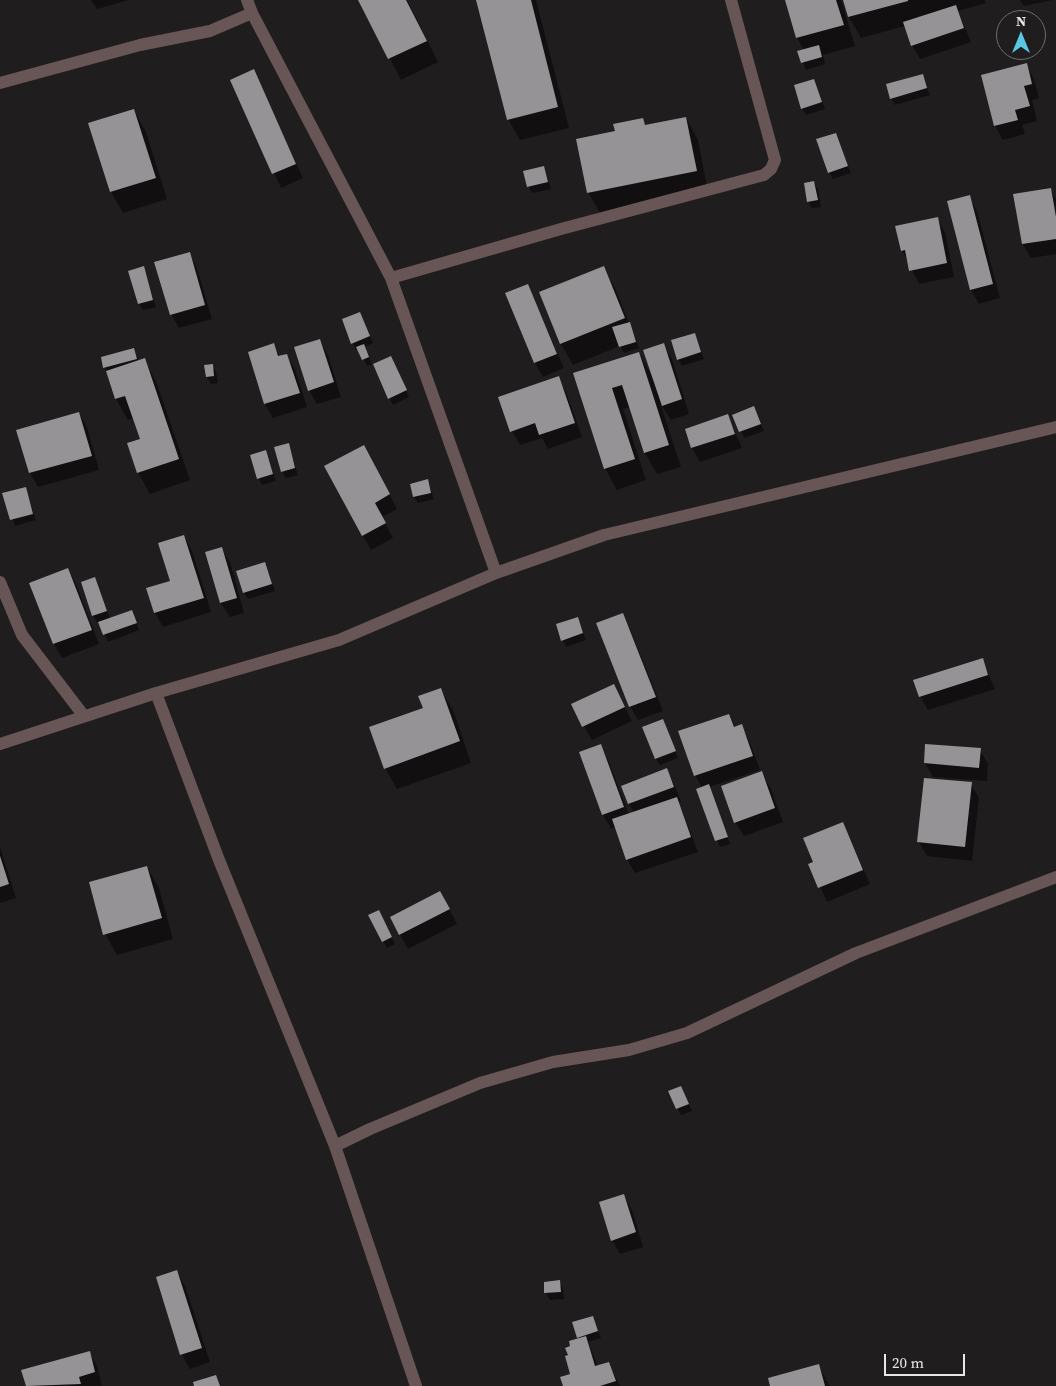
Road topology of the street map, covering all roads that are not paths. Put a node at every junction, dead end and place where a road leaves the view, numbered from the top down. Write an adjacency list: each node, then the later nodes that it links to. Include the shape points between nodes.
1 (247, 0): 3 (street)
2 (731, 0): 5 (street, via 775,160 764,175)
3 (252, 13): 4 (street, via 210,31 140,45); 5 (street)
4 (0, 83)
5 (391, 278): 7 (street)
6 (1056, 427): 7 (street, via 604,536)
7 (496, 572): 9 (street, via 339,640)
8 (0, 582): 10 (street, via 22,635)
9 (156, 693): 10 (street); 13 (street, via 219,860)
10 (84, 716): 11 (street)
11 (0, 744)
12 (1056, 877): 13 (street, via 856,953 687,1033 629,1050 553,1062 480,1083)
13 (335, 1146): 14 (street)
14 (416, 1386)

